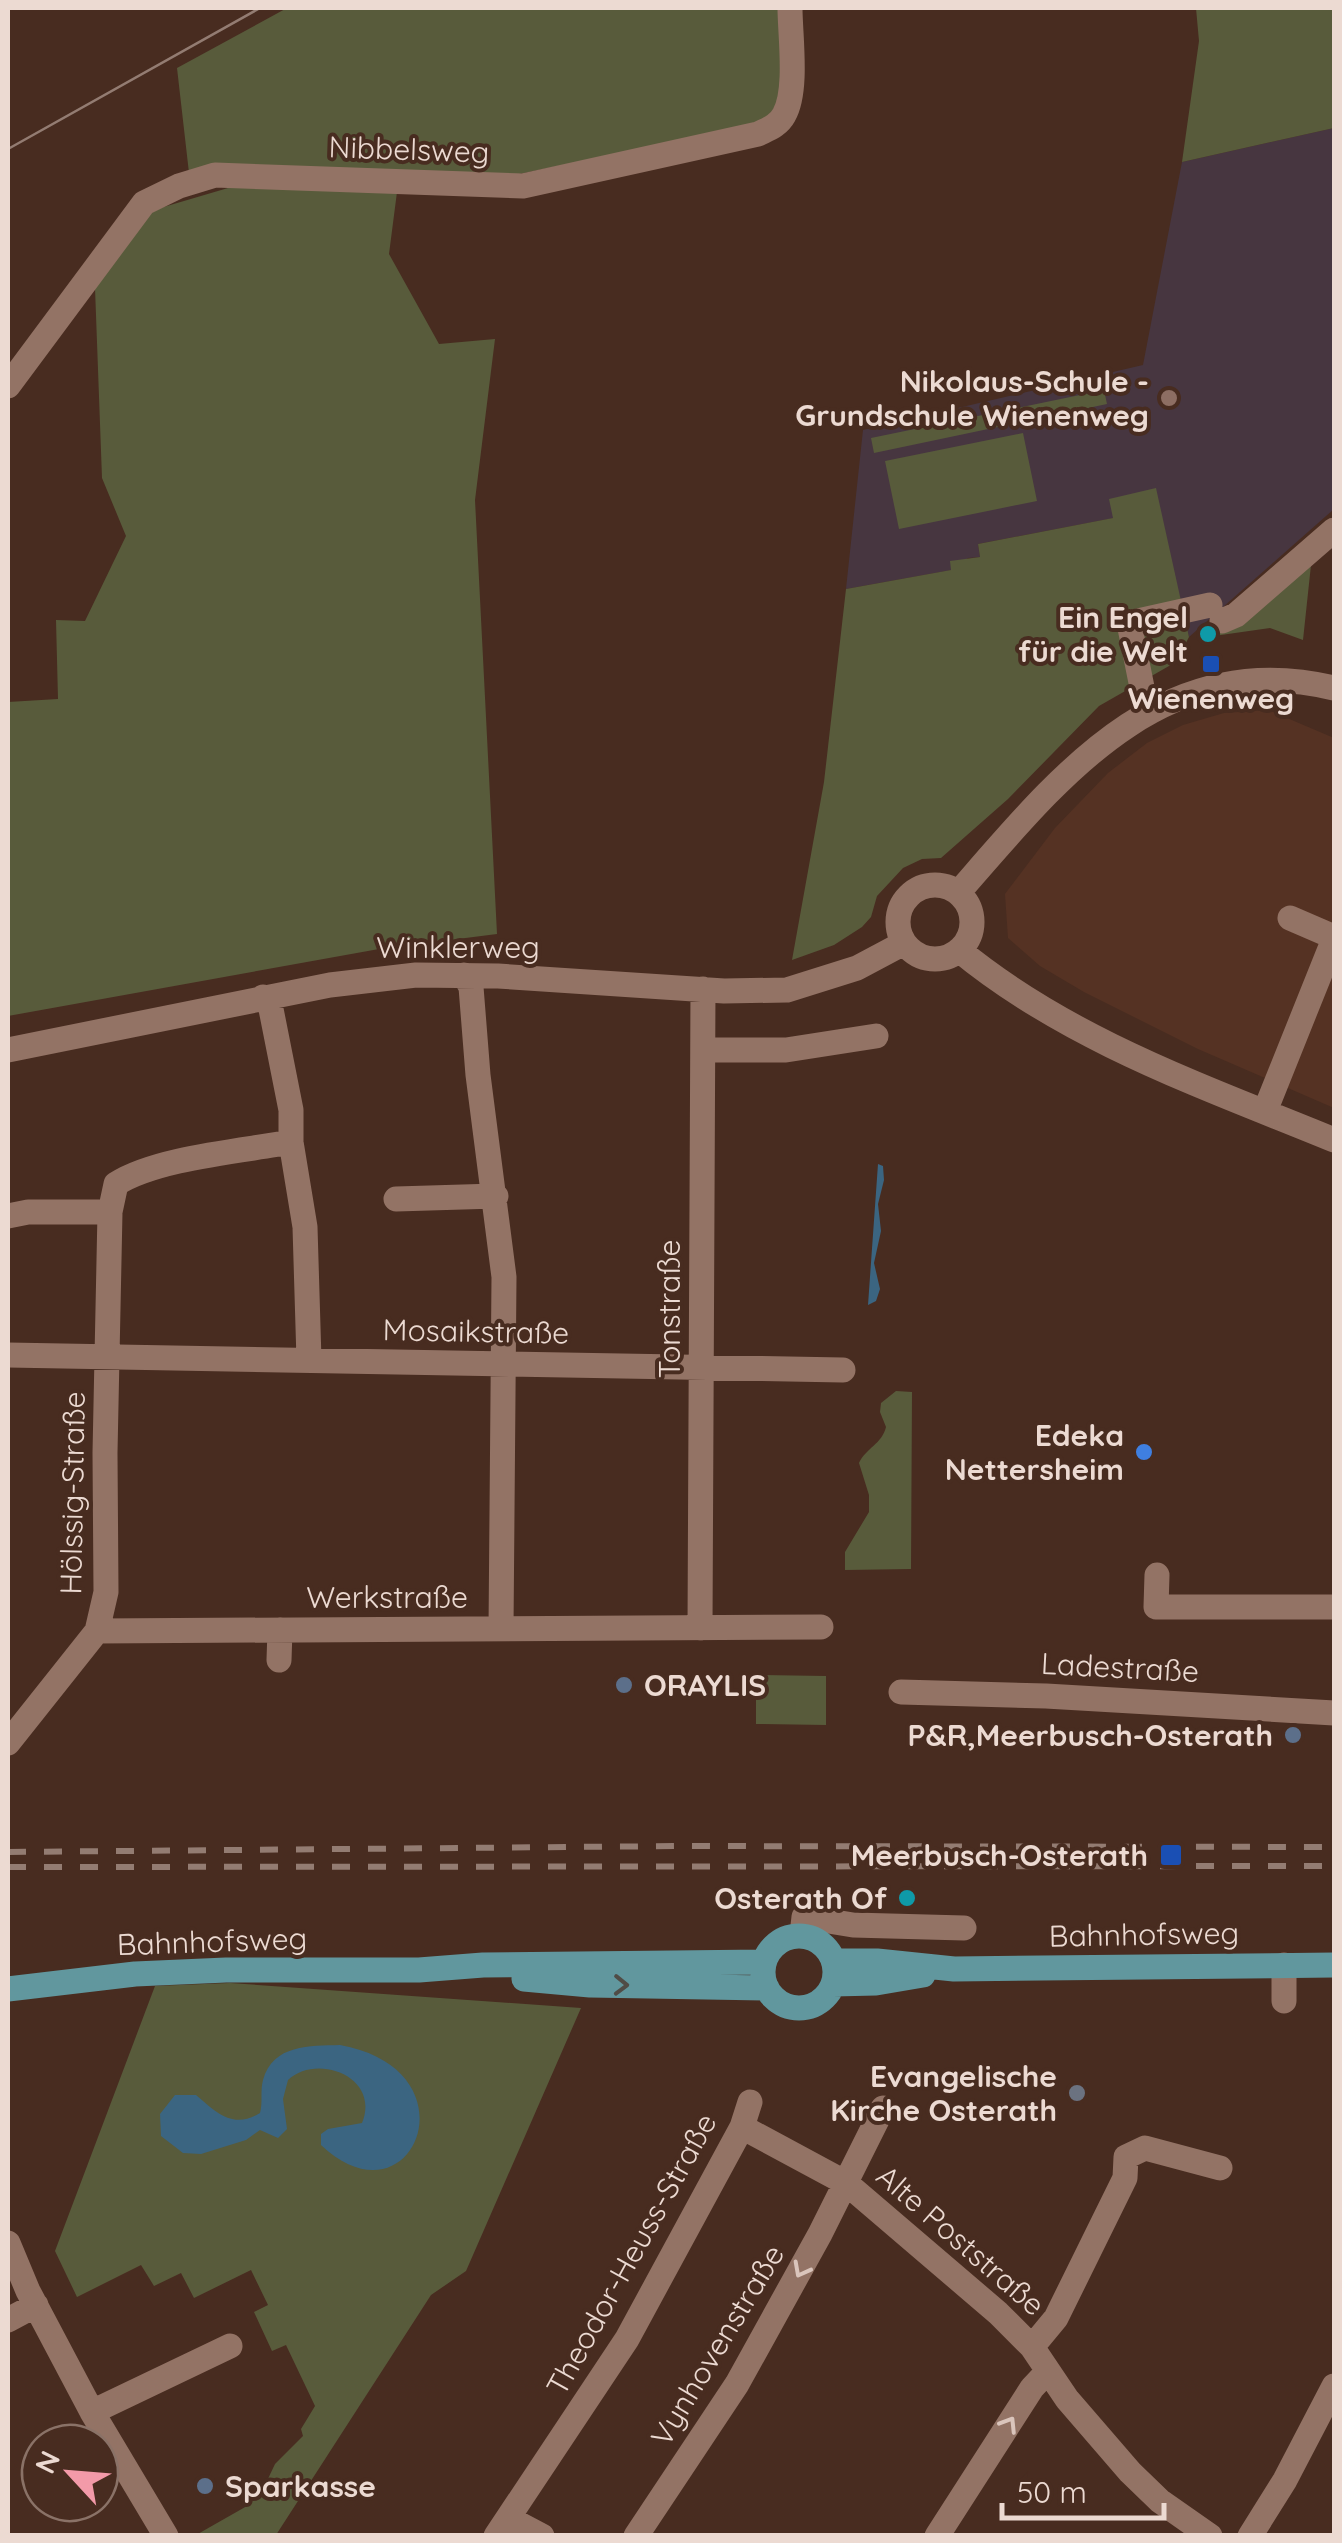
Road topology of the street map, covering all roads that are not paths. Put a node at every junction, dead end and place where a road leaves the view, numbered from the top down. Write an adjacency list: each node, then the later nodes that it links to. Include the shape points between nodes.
1 (790, 8): 2 (street, Nibbelsweg, via 789,100 773,127 758,134 523,186 215,175 179,186 144,203)
2 (8, 386)
3 (1334, 530): 5 (street, via 1236,615 1129,623)
4 (1334, 688): 5 (street, via 1245,681)
5 (1147, 712): 6 (street, via 1100,744)
6 (958, 893): 9 (street, via 935,885 910,896 898,920); 10 (street, via 972,926)
7 (1290, 918): 8 (street)
8 (1334, 938): 17 (street)
9 (904, 942): 10 (street, via 932,959); 12 (street, Winklerweg, via 857,968 787,990)
10 (959, 950): 17 (street, via 1098,1040)
11 (464, 975): 12 (street, Winklerweg); 13 (street, Winklerweg, via 358,980); 20 (street, via 471,987)
12 (703, 989): 16 (street, Tonstraße)
13 (264, 997): 15 (street, Winklerweg); 19 (street)
14 (876, 1036): 16 (street, via 786,1050)
15 (8, 1050)
16 (703, 1050): 28 (street, Tonstraße)
17 (1264, 1111): 18 (street)
18 (1334, 1140)
19 (291, 1142): 22 (street, via 132,1174 116,1184); 26 (street, via 304,1226)
20 (496, 1196): 21 (street); 27 (street)
21 (396, 1199)
22 (110, 1212): 23 (street); 25 (street, Hölssig-Straße)
23 (8, 1216)
24 (8, 1354): 25 (street, Hölssig-Straße)
25 (108, 1356): 26 (street, Mosaikstraße); 36 (street, Hölssig-Straße, via 106,1592)
26 (309, 1360): 27 (street, Mosaikstraße)
27 (503, 1364): 28 (street, Mosaikstraße); 35 (street)
28 (702, 1366): 29 (street, Mosaikstraße); 33 (street, Tonstraße)
29 (843, 1370)
30 (1157, 1575): 31 (street, via 1156,1607)
31 (1334, 1608)
32 (821, 1626): 33 (street, Werkstraße)
33 (700, 1628): 35 (street, Werkstraße)
34 (280, 1630): 35 (street, Werkstraße); 36 (street, Werkstraße); 37 (street)
35 (501, 1630)
36 (96, 1631): 40 (street)
37 (278, 1660)
38 (901, 1692): 39 (street, Ladestraße)
39 (1334, 1712)
40 (8, 1743)
41 (964, 1928): 42 (street, via 804,1917)
42 (802, 1935): 45 (main road, via 819,1941); 46 (main road, via 772,1948)
43 (1334, 1964): 44 (main road, Bahnhofsweg)
44 (1284, 1965): 45 (main road, Bahnhofsweg, via 954,1970 876,1983); 48 (street)
45 (834, 1973): 46 (main road, via 818,2002 795,2008 784,2004)
46 (766, 1975): 47 (main road, Bahnhofsweg, via 590,1984 419,1970 208,1970)
47 (8, 1985)
48 (1284, 2001)
49 (883, 2108): 52 (street, Alte Poststraße)
50 (746, 2114): 52 (street, Alte Poststraße); 61 (street, Theodor-Heuss-Straße, via 627,2339)
51 (1220, 2168): 57 (street, Alte Poststraße, via 1145,2148 1126,2157 1125,2178 1056,2318)
52 (846, 2183): 57 (street, Alte Poststraße); 64 (street, Vynhovenstraße, one-way to 64, via 737,2384)
53 (9, 2250): 54 (street)
54 (32, 2298): 55 (street); 60 (street)
55 (8, 2320)
56 (230, 2346): 60 (street)
57 (1032, 2347): 58 (street, Alte Poststraße)
58 (1048, 2371): 65 (street, one-way to 58); 66 (street, Alte Poststraße, via 1130,2472)
59 (1334, 2386): 67 (street)
60 (92, 2412): 62 (street)
61 (502, 2527): 63 (street)
62 (166, 2536)
63 (542, 2536)
64 (636, 2536)
65 (937, 2536)
66 (1210, 2536)
67 (1250, 2536)

